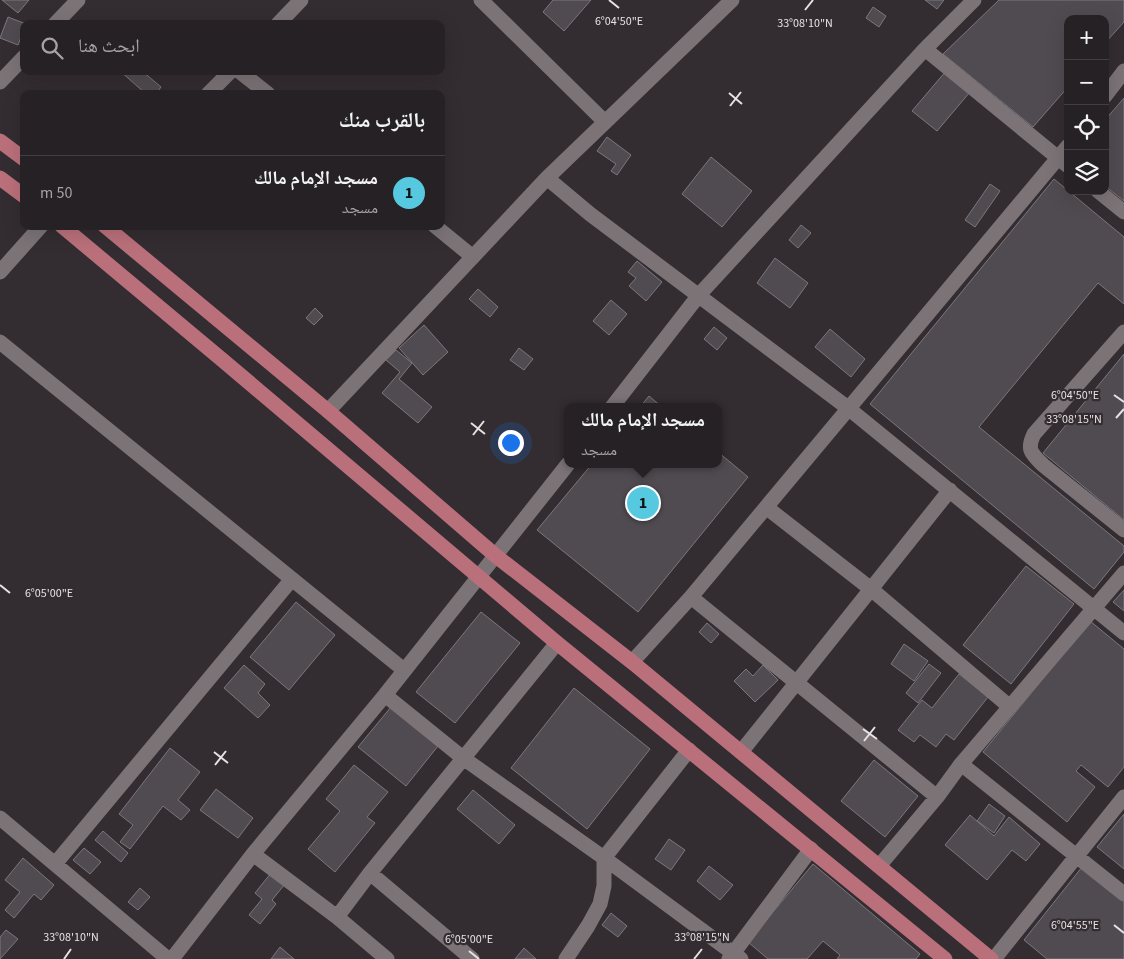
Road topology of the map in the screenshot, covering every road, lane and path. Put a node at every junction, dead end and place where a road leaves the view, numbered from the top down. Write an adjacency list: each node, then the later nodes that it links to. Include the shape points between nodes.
1 (78, 0): 6 (street)
2 (301, 0): 7 (street)
3 (481, 0): 17 (street)
4 (732, 0): 17 (street)
5 (974, 0): 8 (street)
6 (59, 20)
7 (282, 20)
8 (925, 50): 21 (street); 33 (street)
9 (20, 61): 13 (street)
10 (1124, 71): 16 (street)
11 (227, 75): 14 (street)
12 (244, 75): 15 (street)
13 (0, 82)
14 (212, 90)
15 (263, 90)
16 (1109, 91)
17 (605, 122): 23 (street)
18 (0, 141): 20 (main road)
19 (1067, 150): 21 (street)
20 (20, 157)
21 (1063, 162): 37 (street)
22 (0, 178): 24 (main road)
23 (547, 178): 31 (street); 33 (street)
24 (20, 193)
25 (1103, 195): 26 (street)
26 (1124, 212)
27 (37, 230): 32 (street)
28 (67, 230): 45 (main road)
29 (110, 230): 38 (main road)
30 (440, 230): 31 (street)
31 (473, 257): 38 (street)
32 (0, 272)
33 (699, 295): 36 (street); 37 (street)
34 (1124, 332): 42 (street, via 1034,434 1030,447 1043,466)
35 (0, 342): 46 (street)
36 (615, 403)
37 (848, 408): 40 (street); 41 (street)
38 (328, 412): 43 (main road)
39 (565, 468): 43 (street)
40 (950, 490): 47 (street); 49 (street)
41 (766, 507): 47 (street); 48 (street)
42 (1124, 530)
43 (496, 556): 45 (street); 52 (main road)
44 (1124, 574): 49 (street)
45 (479, 578): 51 (main road); 53 (street)
46 (292, 579): 53 (street); 68 (street)
47 (871, 589): 54 (street); 56 (street)
48 (691, 597): 52 (street); 54 (street)
49 (1094, 609): 50 (street); 56 (street)
50 (1124, 633)
51 (556, 643): 57 (main road); 59 (street)
52 (632, 662): 58 (main road)
53 (404, 670): 55 (street)
54 (798, 682): 58 (street); 61 (street)
55 (385, 695): 59 (street); 65 (street)
56 (1010, 707): 60 (street)
57 (689, 750): 64 (main road); 67 (street)
58 (741, 752): 69 (main road)
59 (463, 758): 67 (street); 70 (street)
60 (961, 764): 61 (street); 66 (street)
61 (937, 797): 69 (street)
62 (1124, 797): 66 (street)
63 (0, 818): 68 (street)
64 (811, 849): 73 (street); 79 (main road)
65 (253, 854): 72 (street); 75 (street)
66 (1076, 855): 71 (street); 80 (street)
67 (604, 858): 73 (street); 78 (street, via 600,904)
68 (55, 864): 74 (street)
69 (879, 866): 80 (main road)
70 (370, 873): 72 (street); 77 (street)
71 (1124, 894)
72 (337, 917): 76 (street)
73 (735, 957)
74 (168, 959)
75 (172, 959)
76 (386, 959)
77 (472, 959)
78 (566, 959)
79 (946, 959)
80 (992, 959)

